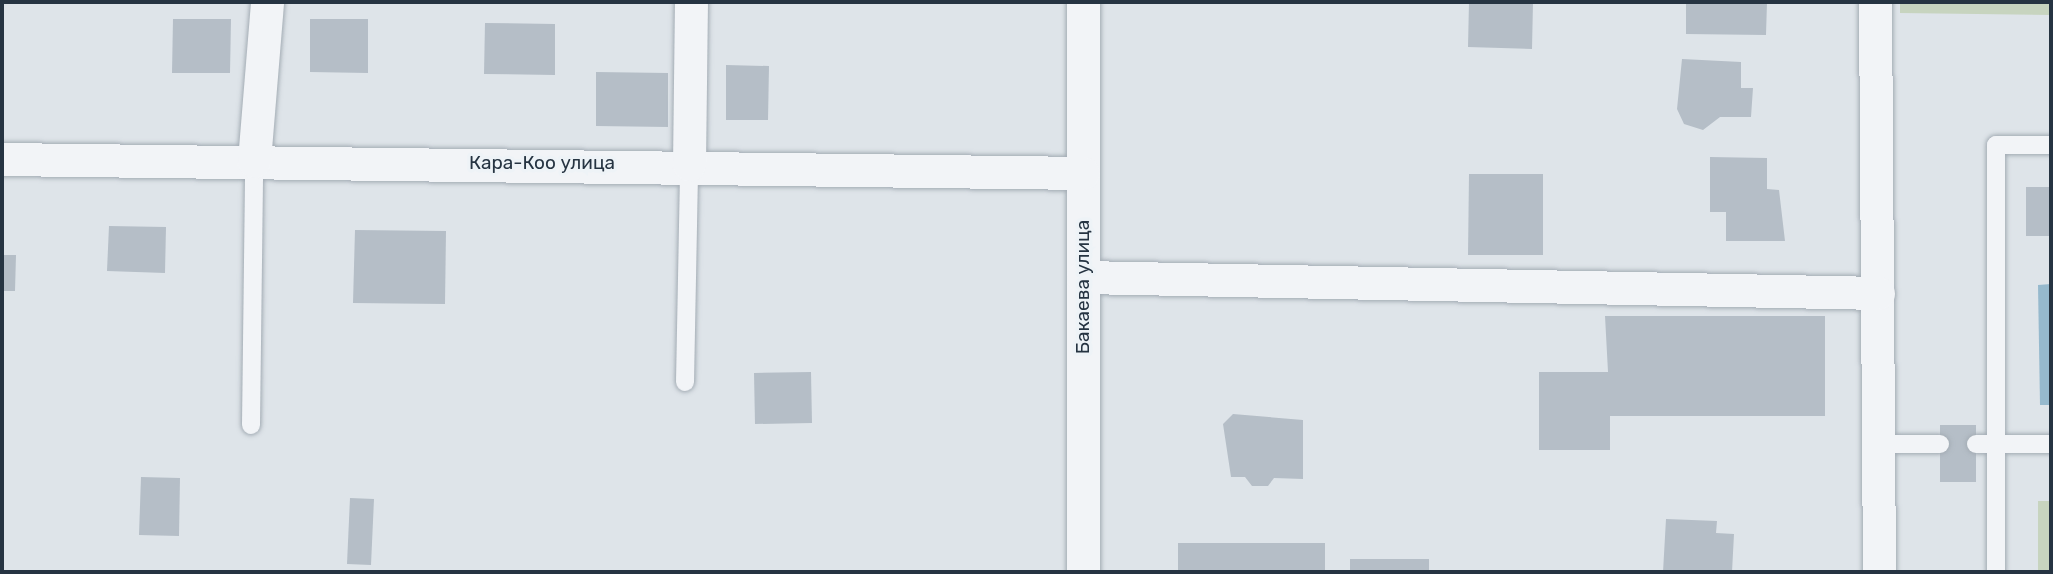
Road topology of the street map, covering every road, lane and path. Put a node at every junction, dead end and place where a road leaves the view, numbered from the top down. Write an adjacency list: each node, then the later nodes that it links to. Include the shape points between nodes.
1 (267, 2): 7 (street)
2 (691, 2): 8 (street)
3 (1083, 2): 9 (street, Бакаева улица)
4 (1875, 2): 11 (street)
5 (2051, 145): 18 (lane, via 1996,145)
6 (2, 159): 7 (street, Кара-Коо улица)
7 (254, 161): 8 (street, Кара-Коо улица); 13 (lane)
8 (689, 164): 9 (street, Кара-Коо улица); 12 (lane)
9 (1083, 173): 10 (street, Бакаева улица)
10 (1083, 276): 11 (street); 19 (street, Бакаева улица)
11 (1878, 293): 14 (street)
12 (685, 382)
13 (251, 425)
14 (1879, 444): 15 (lane); 20 (street)
15 (1940, 444)
16 (1976, 444): 18 (lane)
17 (2051, 444): 18 (lane)
18 (1998, 445): 21 (lane)
19 (1083, 572)
20 (1879, 572)
21 (1996, 572)

